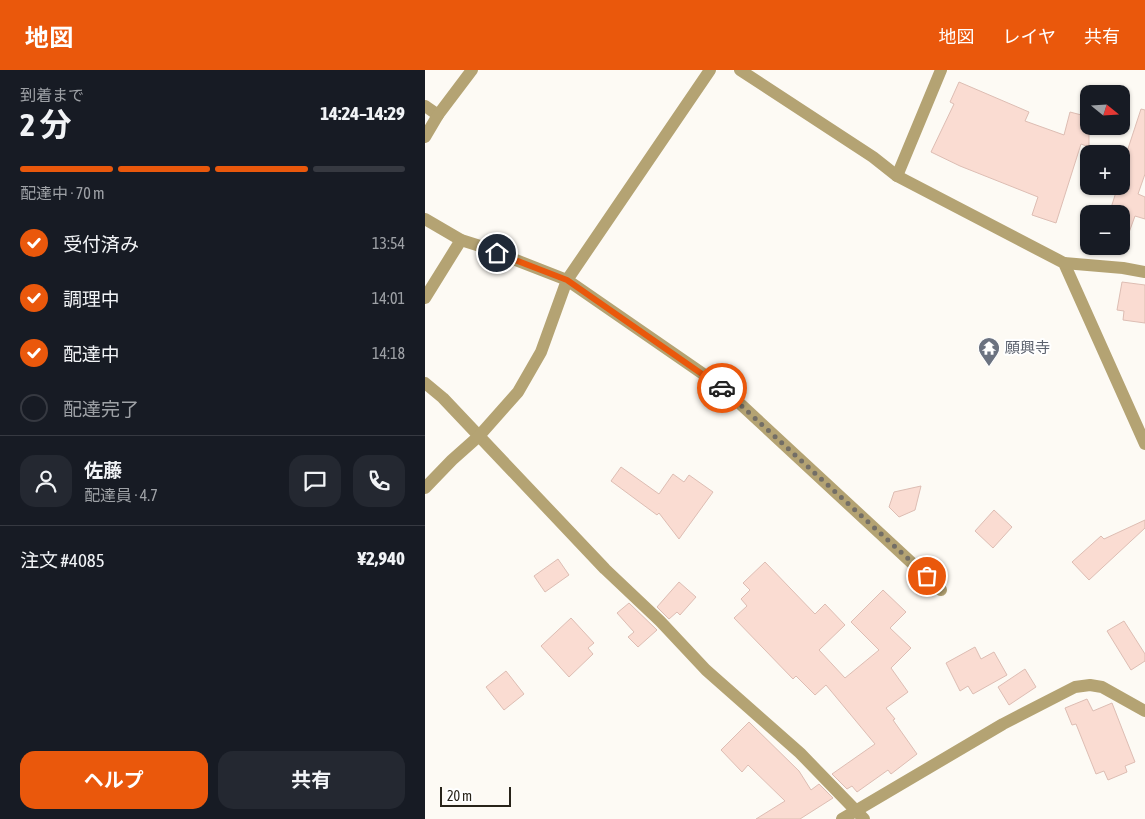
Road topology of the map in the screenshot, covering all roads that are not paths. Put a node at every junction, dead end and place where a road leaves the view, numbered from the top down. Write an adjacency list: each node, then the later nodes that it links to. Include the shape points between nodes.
1 (472, 70): 6 (street)
2 (710, 70): 13 (street)
3 (740, 70): 8 (street)
4 (941, 70): 8 (street)
5 (425, 106): 6 (street)
6 (439, 115): 7 (street)
7 (425, 137)
8 (897, 176): 11 (street)
9 (425, 219): 10 (street)
10 (461, 240): 13 (street); 14 (street)
11 (1064, 263): 12 (street); 17 (street)
12 (1145, 272)
13 (567, 280): 16 (street, via 530,375); 19 (street, via 721,387)
14 (425, 298)
15 (425, 383): 16 (street)
16 (479, 436): 18 (street); 21 (street, via 605,569 707,670 800,753)
17 (1145, 444)
18 (425, 488)
19 (941, 590)
20 (1145, 710): 21 (street, via 1102,687 1075,687 1003,724)
21 (860, 815): 22 (street)
22 (842, 819)

